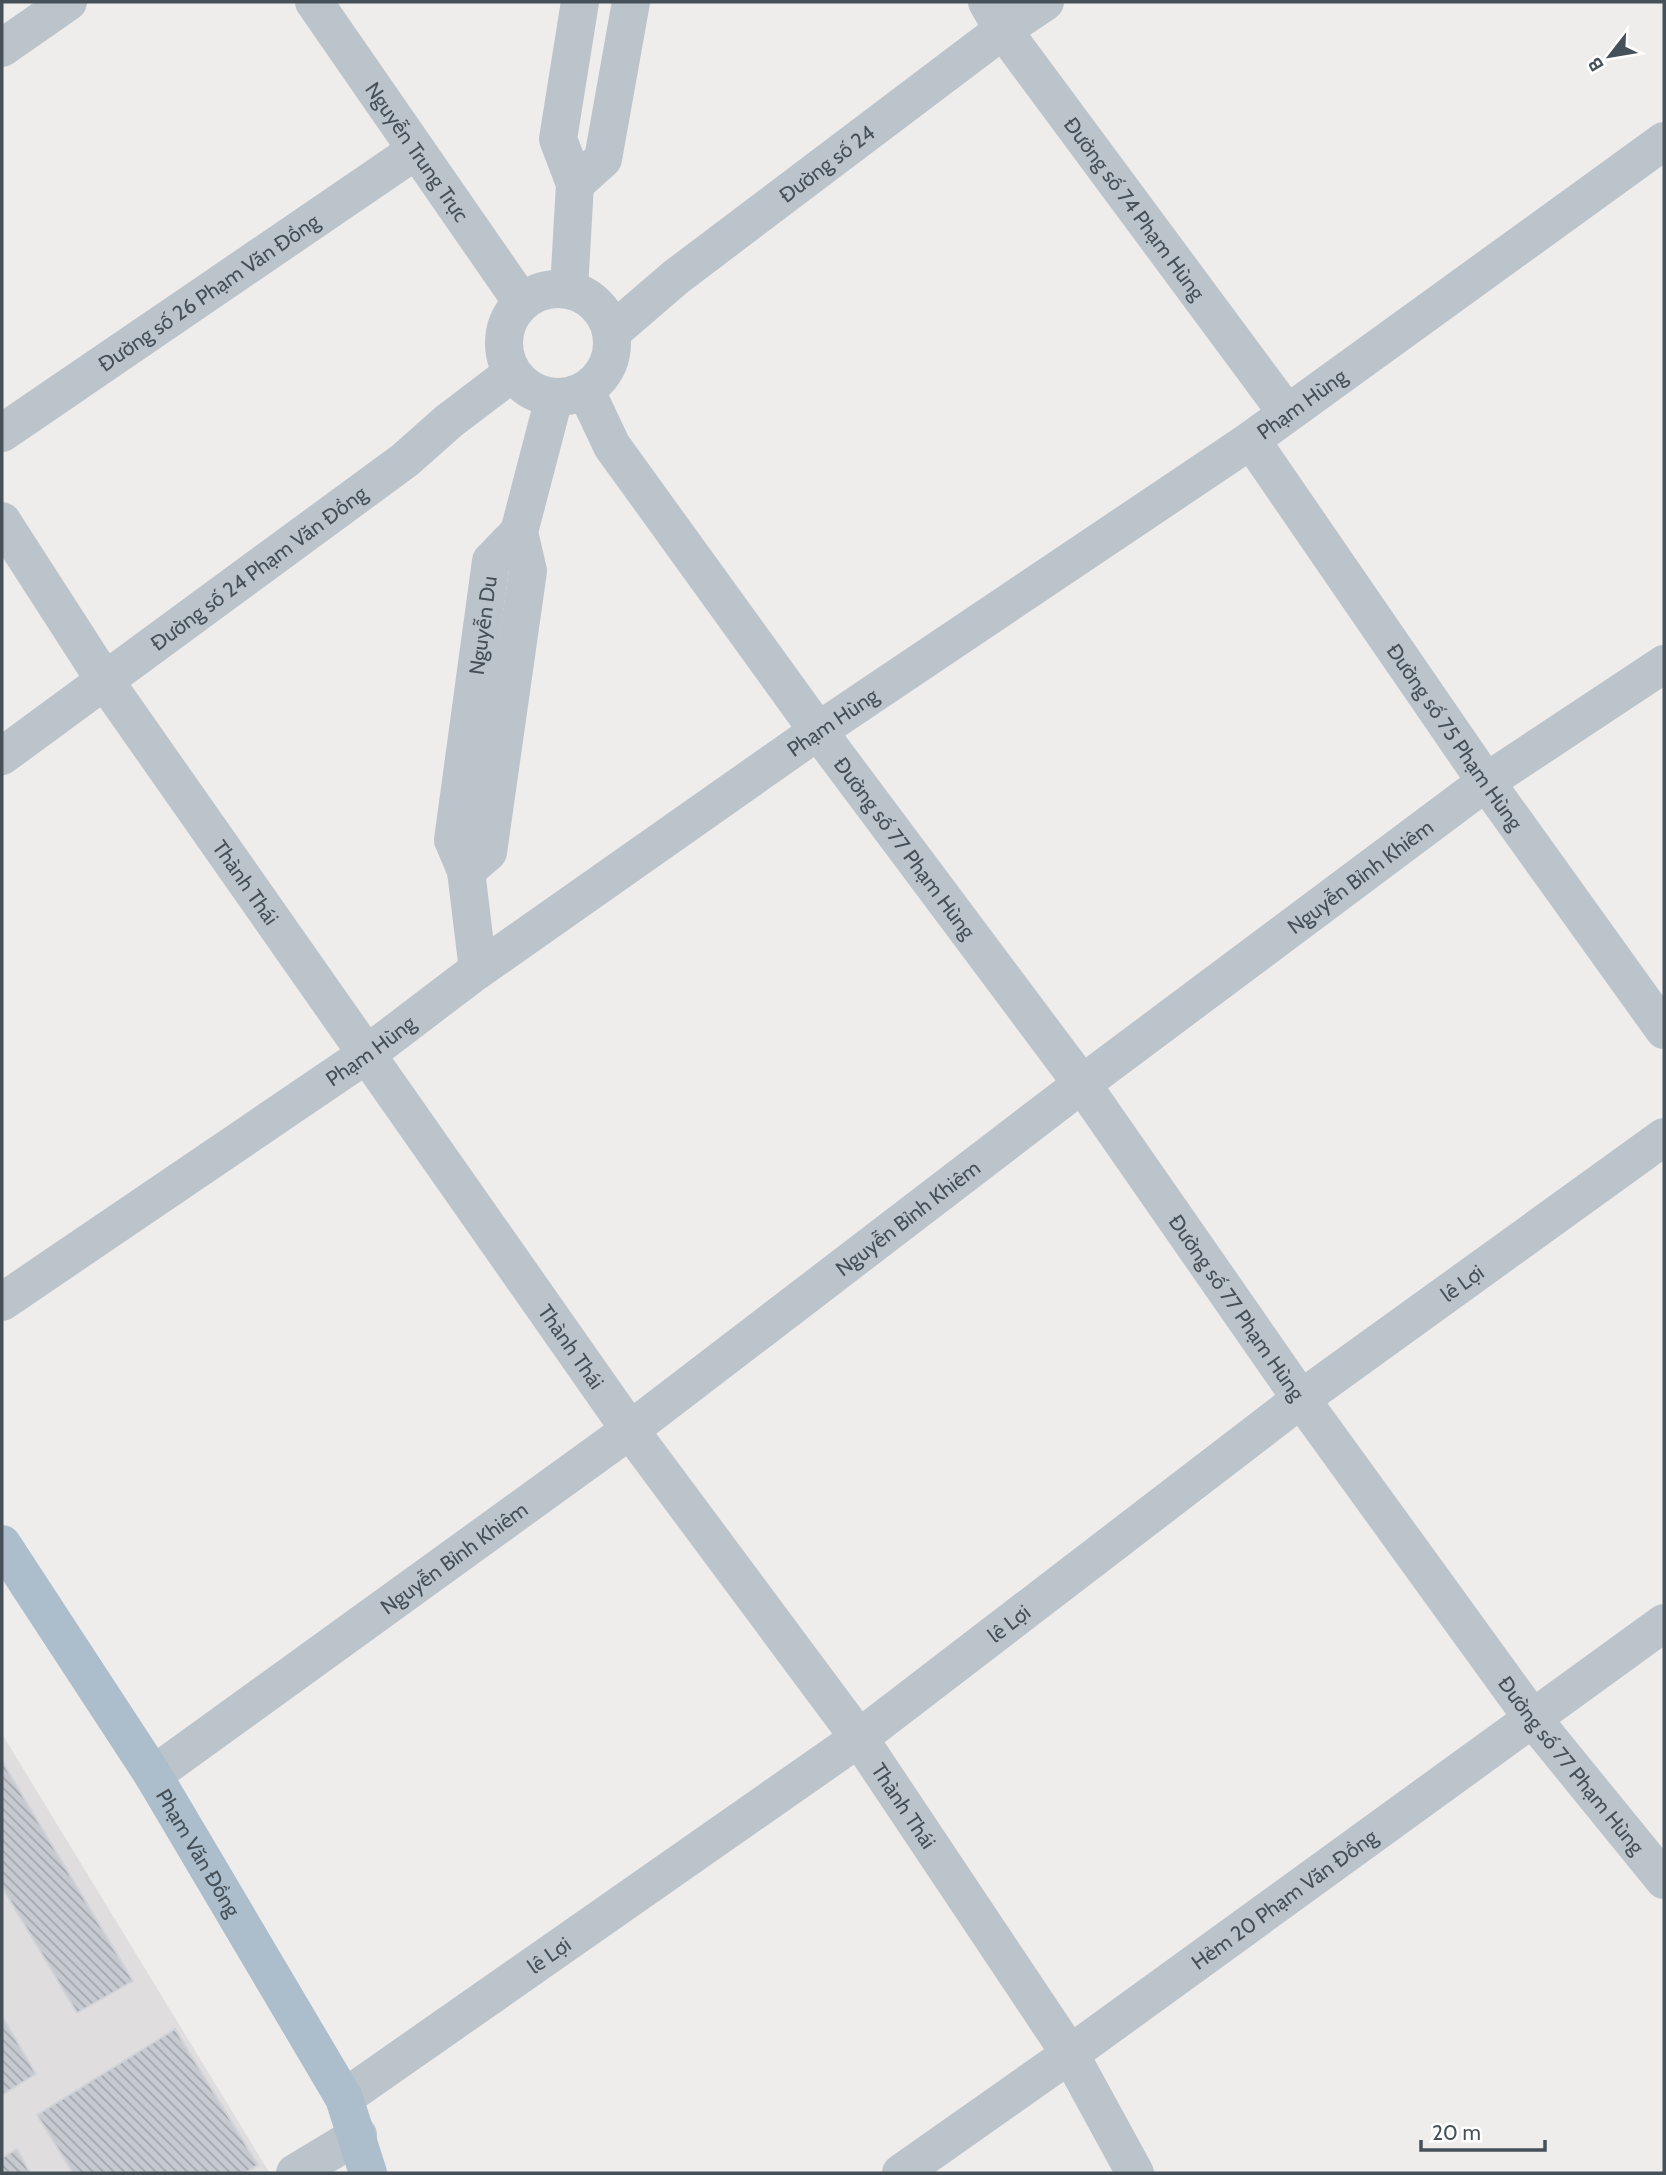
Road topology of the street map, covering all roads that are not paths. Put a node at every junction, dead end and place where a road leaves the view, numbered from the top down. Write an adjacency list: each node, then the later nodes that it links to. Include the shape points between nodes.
1 (68, 2): 7 (street)
2 (314, 2): 9 (street, Nguyễn Trung Trực)
3 (580, 2): 10 (street, via 558,139)
4 (631, 2): 10 (street, via 603,159)
5 (1045, 2): 6 (street, Đường số 24)
6 (995, 16): 13 (street, Đường số 24); 16 (street, Đường số 74 Phạm Hùng)
7 (2, 48)
8 (1664, 141): 16 (street, Phạm Hùng)
9 (415, 151): 12 (street, Nguyễn Trung Trực); 17 (street, Đường số 26 Phạm Văn Đồng)
10 (575, 184): 11 (street)
11 (569, 289): 12 (street, via 548,289); 13 (street, via 588,297 603,312)
12 (521, 301): 14 (street, via 503,336 504,355)
13 (612, 332): 15 (street, via 611,355 603,376)
14 (512, 373): 15 (street, via 534,393); 21 (street, Đường số 24 Phạm Văn Đồng, via 405,460)
15 (570, 394): 22 (street, Đường số 77 Phạm Hùng); 25 (street, Nguyễn Du, via 519,532 528,571 488,852 466,871)
16 (1286, 412): 18 (street, Phạm Hùng)
17 (2, 433)
18 (1251, 440): 22 (street, Phạm Hùng); 24 (street, Đường số 75 Phạm Hùng)
19 (2, 521): 21 (street, Thành Thái)
20 (1664, 664): 24 (street, Nguyễn Bỉnh Khiêm)
21 (105, 681): 23 (street, Đường số 24 Phạm Văn Đồng); 27 (street, Thành Thái)
22 (818, 731): 25 (street, Phạm Hùng); 28 (street, Đường số 77 Phạm Hùng)
23 (2, 756)
24 (1486, 782): 26 (street, Đường số 75 Phạm Hùng); 28 (street, Nguyễn Bỉnh Khiêm)
25 (478, 970): 27 (street, Phạm Hùng)
26 (1664, 1030)
27 (368, 1054): 30 (street, Phạm Hùng); 32 (street, Thành Thái)
28 (1082, 1084): 31 (street, Đường số 77 Phạm Hùng); 32 (street, Nguyễn Bỉnh Khiêm)
29 (1664, 1138): 31 (street, lê Lợi)
30 (2, 1302)
31 (1301, 1399): 35 (street, Đường số 77 Phạm Hùng); 36 (street, lê Lợi)
32 (630, 1430): 36 (street, Thành Thái); 37 (street, Nguyễn Bỉnh Khiêm)
33 (2, 1544): 37 (main road, Phạm Văn Đồng)
34 (1664, 1623): 35 (street, Hẻm 20 Phạm Văn Đồng)
35 (1533, 1719): 38 (street, Đường số 77 Phạm Hùng); 39 (street, Hẻm 20 Phạm Văn Đồng)
36 (859, 1738): 39 (street, Thành Thái); 40 (street, lê Lợi)
37 (153, 1775): 40 (main road, Phạm Văn Đồng)
38 (1664, 1880)
39 (1070, 2054): 44 (street, Hẻm 20 Phạm Văn Đồng); 45 (street, Thành Thái)
40 (344, 2098): 41 (main road, Phạm Văn Đồng)
41 (358, 2135): 42 (street); 43 (main road, Phạm Văn Đồng)
42 (295, 2173)
43 (369, 2173)
44 (901, 2173)
45 (1135, 2173)

